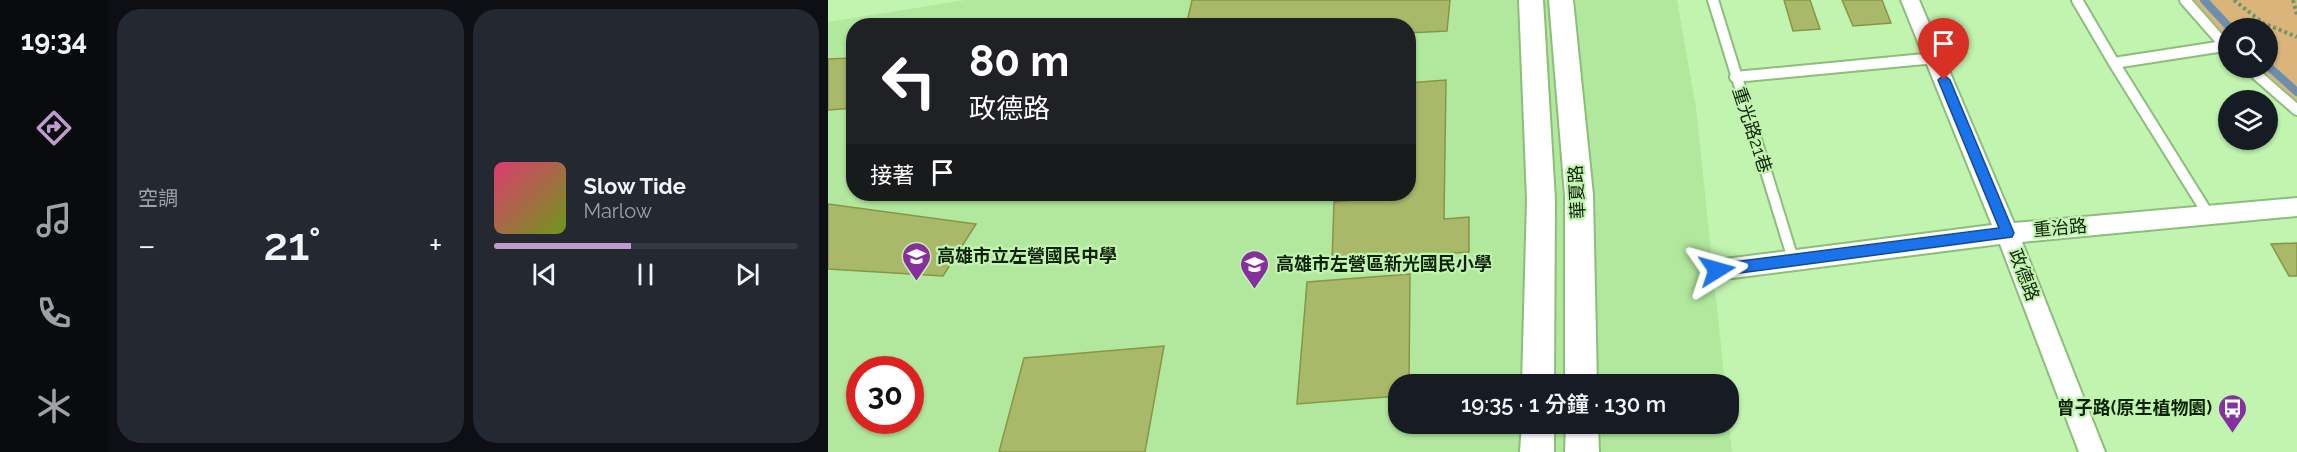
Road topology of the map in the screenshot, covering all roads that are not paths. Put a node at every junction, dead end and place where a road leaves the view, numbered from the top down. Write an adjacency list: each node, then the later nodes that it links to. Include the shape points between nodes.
1 (1531, 0): 9 (street, 華夏路)
2 (1561, 0): 8 (street, 華夏路)
3 (1713, 0): 13 (lane, 重光路21巷)
4 (1911, 0): 11 (street, 政德路)
5 (2076, 0): 12 (lane)
6 (2185, 0): 7 (lane)
7 (2218, 38)
8 (1565, 46): 9 (street); 22 (street, 華夏路, via 1579,195)
9 (1533, 47): 21 (street, 華夏路, via 1541,200)
10 (2218, 49): 12 (lane)
11 (1935, 58): 13 (lane); 18 (street, 政德路)
12 (2114, 63): 17 (lane)
13 (1735, 77): 19 (lane, 重光路21巷)
14 (2260, 78): 15 (lane)
15 (2297, 110)
16 (2297, 207): 17 (street, 重治路)
17 (2208, 214): 18 (street, 重治路)
18 (2007, 233): 19 (street, 重治路); 27 (street, 政德路)
19 (1793, 259): 20 (street, 重治路)
20 (1717, 270)
21 (1538, 374)
22 (1581, 374)
23 (1538, 434): 25 (street)
24 (1582, 434): 26 (street)
25 (1538, 452)
26 (1582, 452)
27 (2092, 452)

